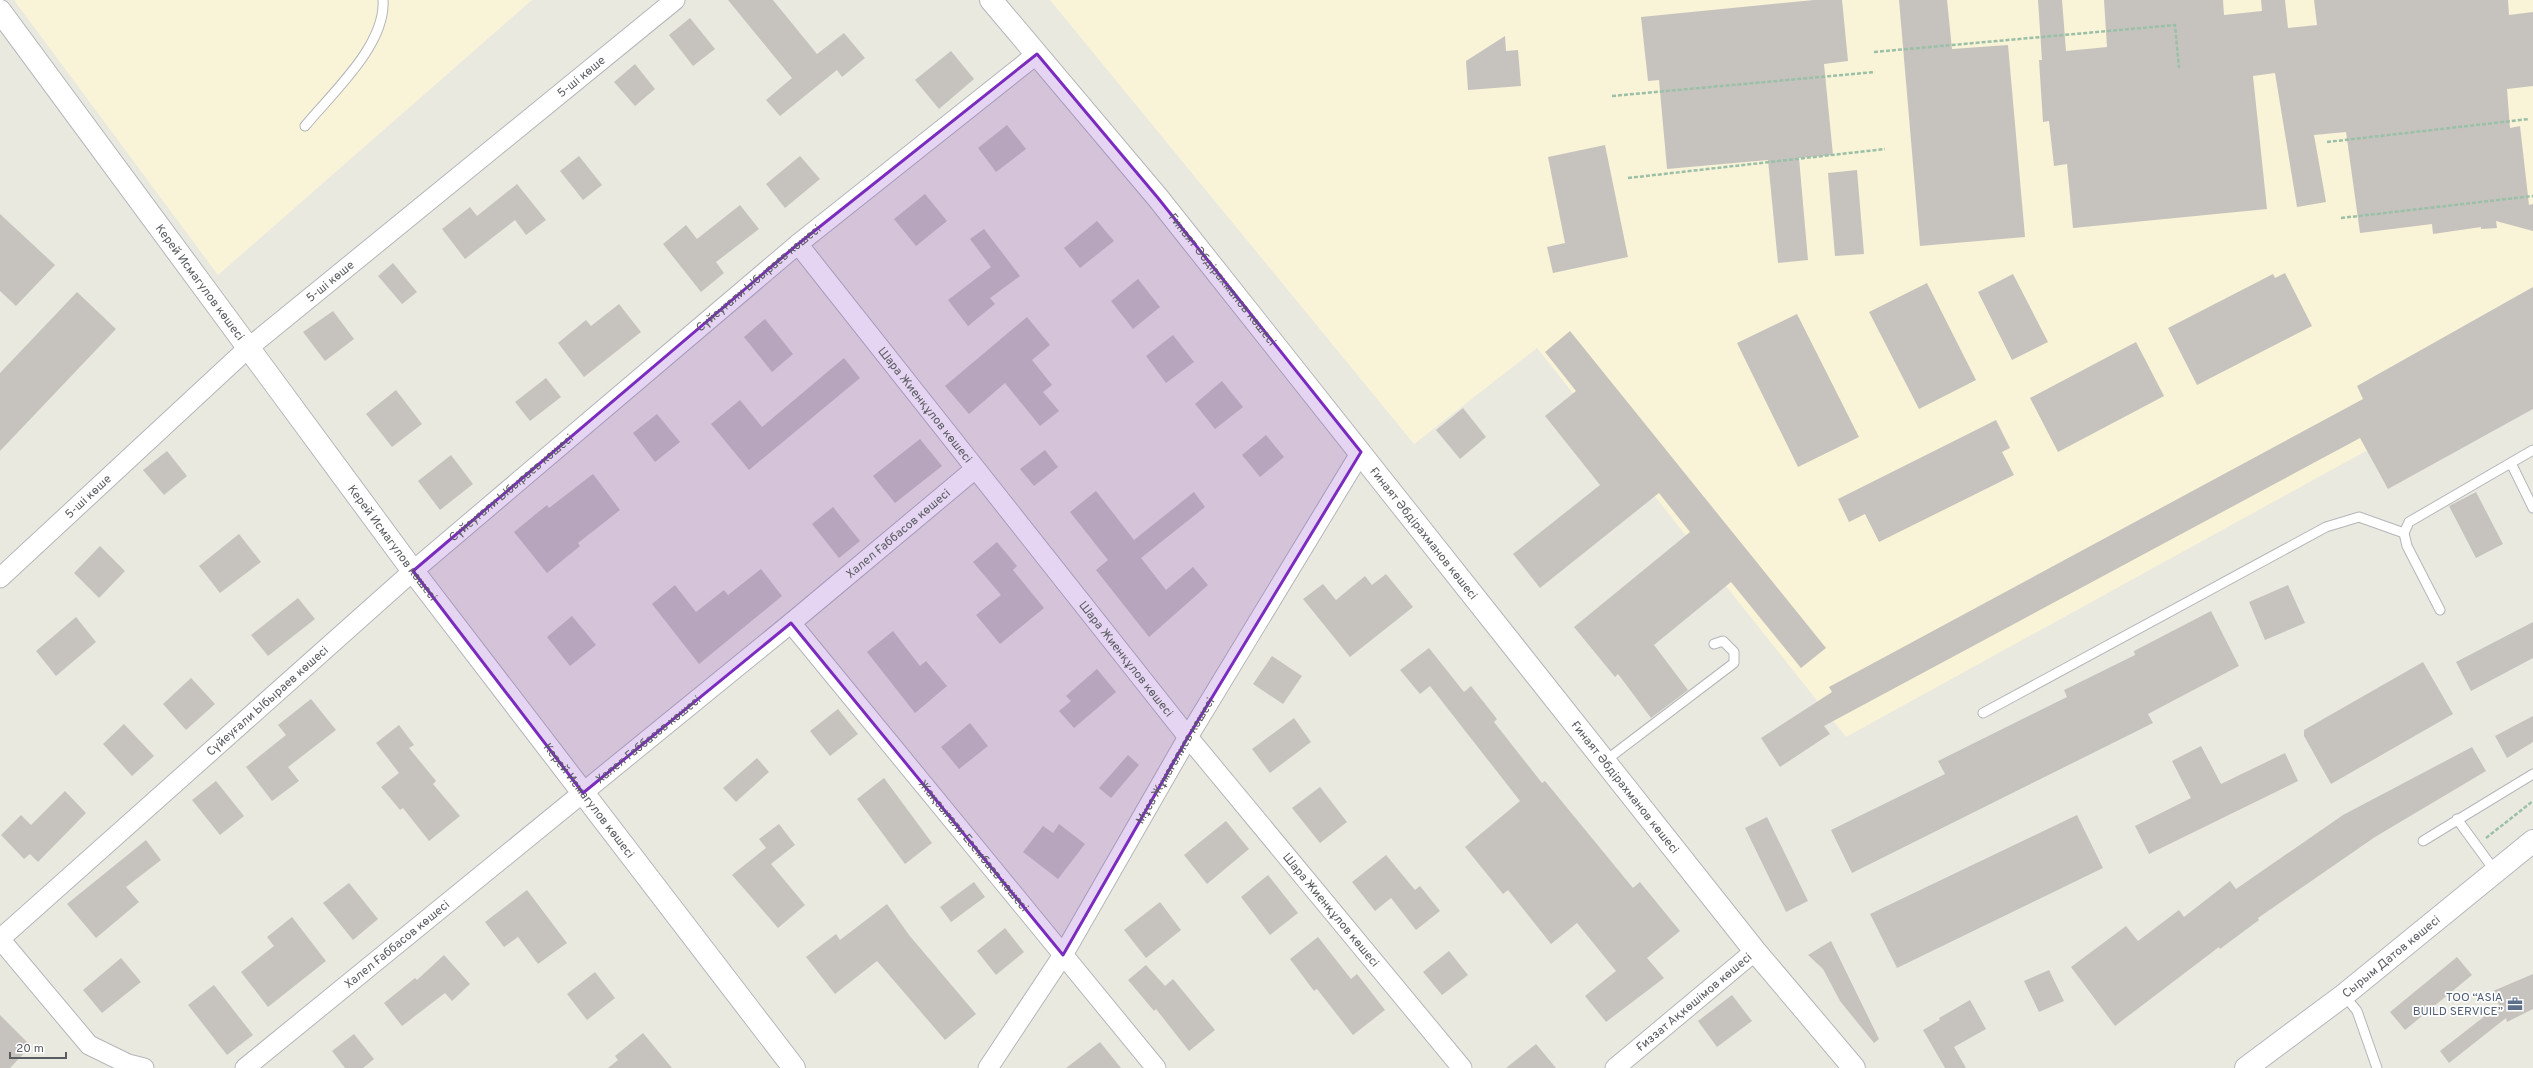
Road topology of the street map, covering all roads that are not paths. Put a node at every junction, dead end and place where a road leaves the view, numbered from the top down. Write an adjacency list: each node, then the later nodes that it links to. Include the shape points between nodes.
1 (383, 0): 6 (lane, via 384,9 378,33 368,51)
2 (675, 0): 8 (street, 5-шi көше)
3 (991, 0): 5 (street, Ғинаят Әбдірахманов көшесі)
4 (0, 11): 8 (street, Керей Исмагулов көшесі)
5 (1037, 54): 7 (street, Сүйеуғали Ыбыраев көшесi); 10 (street, Ғинаят Әбдірахманов көшесі, via 1158,198)
6 (305, 126)
7 (798, 244): 12 (street, Шара Жиенқұлов көшесі); 15 (street, Сүйеуғали Ыбыраев көшесi)
8 (247, 349): 15 (street, Керей Исмагулов көшесі); 16 (street, 5-шi көше)
9 (2533, 450): 11 (lane)
10 (1360, 452): 21 (street, Мұса Жұмағалиев көшесі); 22 (street, Ғинаят Әбдірахманов көшесі)
11 (2511, 463): 13 (lane); 14 (lane, via 2409,522)
12 (975, 469): 18 (street, Халел Ғаббасов көшесі); 21 (street, Шара Жиенқұлов көшесі)
13 (2533, 508)
14 (2404, 533): 17 (lane, via 2407,546); 20 (lane, via 2359,517 2326,527)
15 (413, 571): 24 (street, Керей Исмагулов көшесі); 29 (street, Сүйеуғали Ыбыраев көшесi)
16 (0, 578)
17 (2440, 610)
18 (791, 623): 24 (street, Халел Ғаббасов көшесі); 31 (street, Жақсығали Есембаев көшесi)
19 (1714, 644): 22 (lane, via 1723,640 1734,652 1734,663)
20 (1983, 714)
21 (1188, 737): 31 (street, Мұса Жұмағалиев көшесі); 38 (street, Шара Жиенқұлов көшесі)
22 (1605, 761): 30 (street, Ғинаят Әбдірахманов көшесі)
23 (2533, 774): 25 (lane)
24 (582, 793): 34 (street, Халел Ғаббасов көшесі); 35 (street, Керей Исмагулов көшесі)
25 (2458, 819): 26 (lane); 28 (lane)
26 (2423, 841)
27 (2533, 841): 28 (street, Сырым Датов көшесі)
28 (2495, 871): 32 (street, Сырым Датов көшесі)
29 (0, 939): 33 (street, via 89,1045 128,1064)
30 (1755, 951): 39 (street, Ғиззат Ақкөшімов көшесi); 40 (street, Ғинаят Әбдірахманов көшесі)
31 (1062, 954): 36 (street, Мұса Жұмағалиев көшесі); 37 (street, Жақсығали Есембаев көшесi)
32 (2344, 995): 41 (street, Сырым Датов көшесі); 42 (lane, via 2357,1011)
33 (144, 1068)
34 (244, 1068)
35 (794, 1068)
36 (988, 1068)
37 (1156, 1068)
38 (1462, 1068)
39 (1615, 1068)
40 (1854, 1068)
41 (2246, 1068)
42 (2377, 1068)

